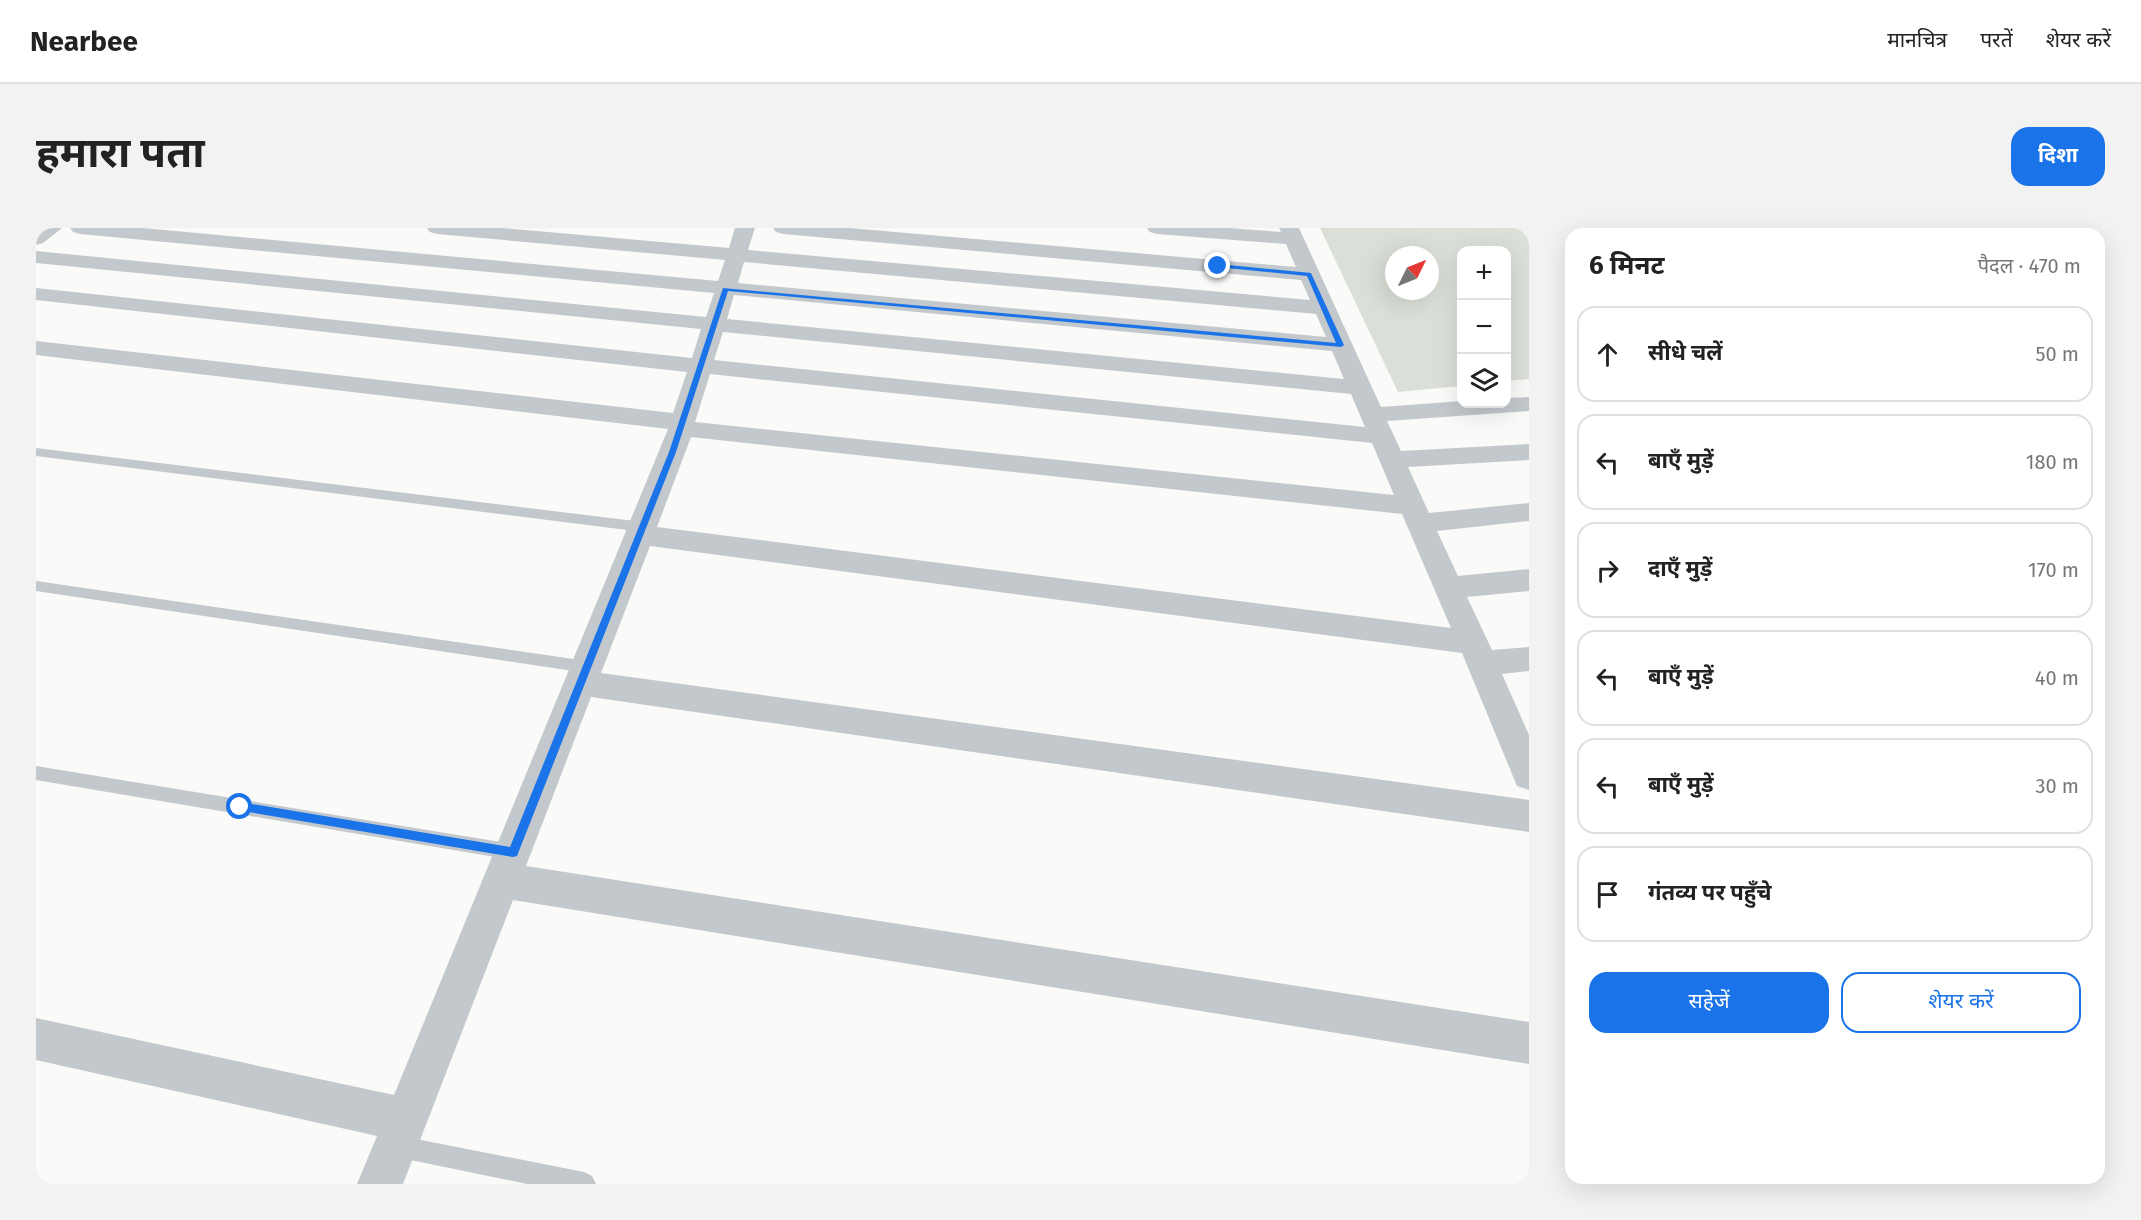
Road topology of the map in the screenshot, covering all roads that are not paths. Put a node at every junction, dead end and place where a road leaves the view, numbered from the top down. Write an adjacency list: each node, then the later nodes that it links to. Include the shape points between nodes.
1 (52, 228): 7 (street)
2 (80, 228): 11 (street)
3 (437, 228): 8 (street)
4 (783, 228): 10 (street)
5 (1157, 228): 6 (street)
6 (1291, 234): 10 (street)
7 (36, 238)
8 (741, 241): 11 (street); 13 (street)
9 (36, 257): 14 (street)
10 (1309, 274): 13 (street)
11 (726, 289): 14 (street); 15 (street)
12 (36, 294): 17 (street)
13 (1324, 308): 15 (street)
14 (714, 325): 17 (street); 18 (street)
15 (1341, 345): 18 (street)
16 (36, 348): 20 (street)
17 (700, 366): 20 (street); 21 (street)
18 (1359, 388): 21 (street)
19 (1529, 404): 21 (street)
20 (681, 425): 26 (street); 27 (street)
21 (1377, 426): 24 (street)
22 (36, 452): 27 (lane)
23 (1529, 452): 24 (street)
24 (1392, 460): 26 (street)
25 (1529, 512): 26 (street)
26 (1416, 514): 30 (street)
27 (641, 531): 31 (street); 33 (street)
28 (1529, 580): 30 (street)
29 (36, 586): 33 (lane)
30 (1449, 588): 31 (street)
31 (1478, 653): 32 (street); 35 (street)
32 (1529, 659)
33 (584, 675): 36 (street); 37 (street)
34 (36, 773): 37 (lane)
35 (1529, 775)
36 (1529, 816)
37 (507, 866): 39 (street); 40 (street)
38 (36, 1039): 40 (street)
39 (1529, 1043)
40 (401, 1133): 41 (street); 42 (lane)
41 (380, 1184)
42 (584, 1184)

